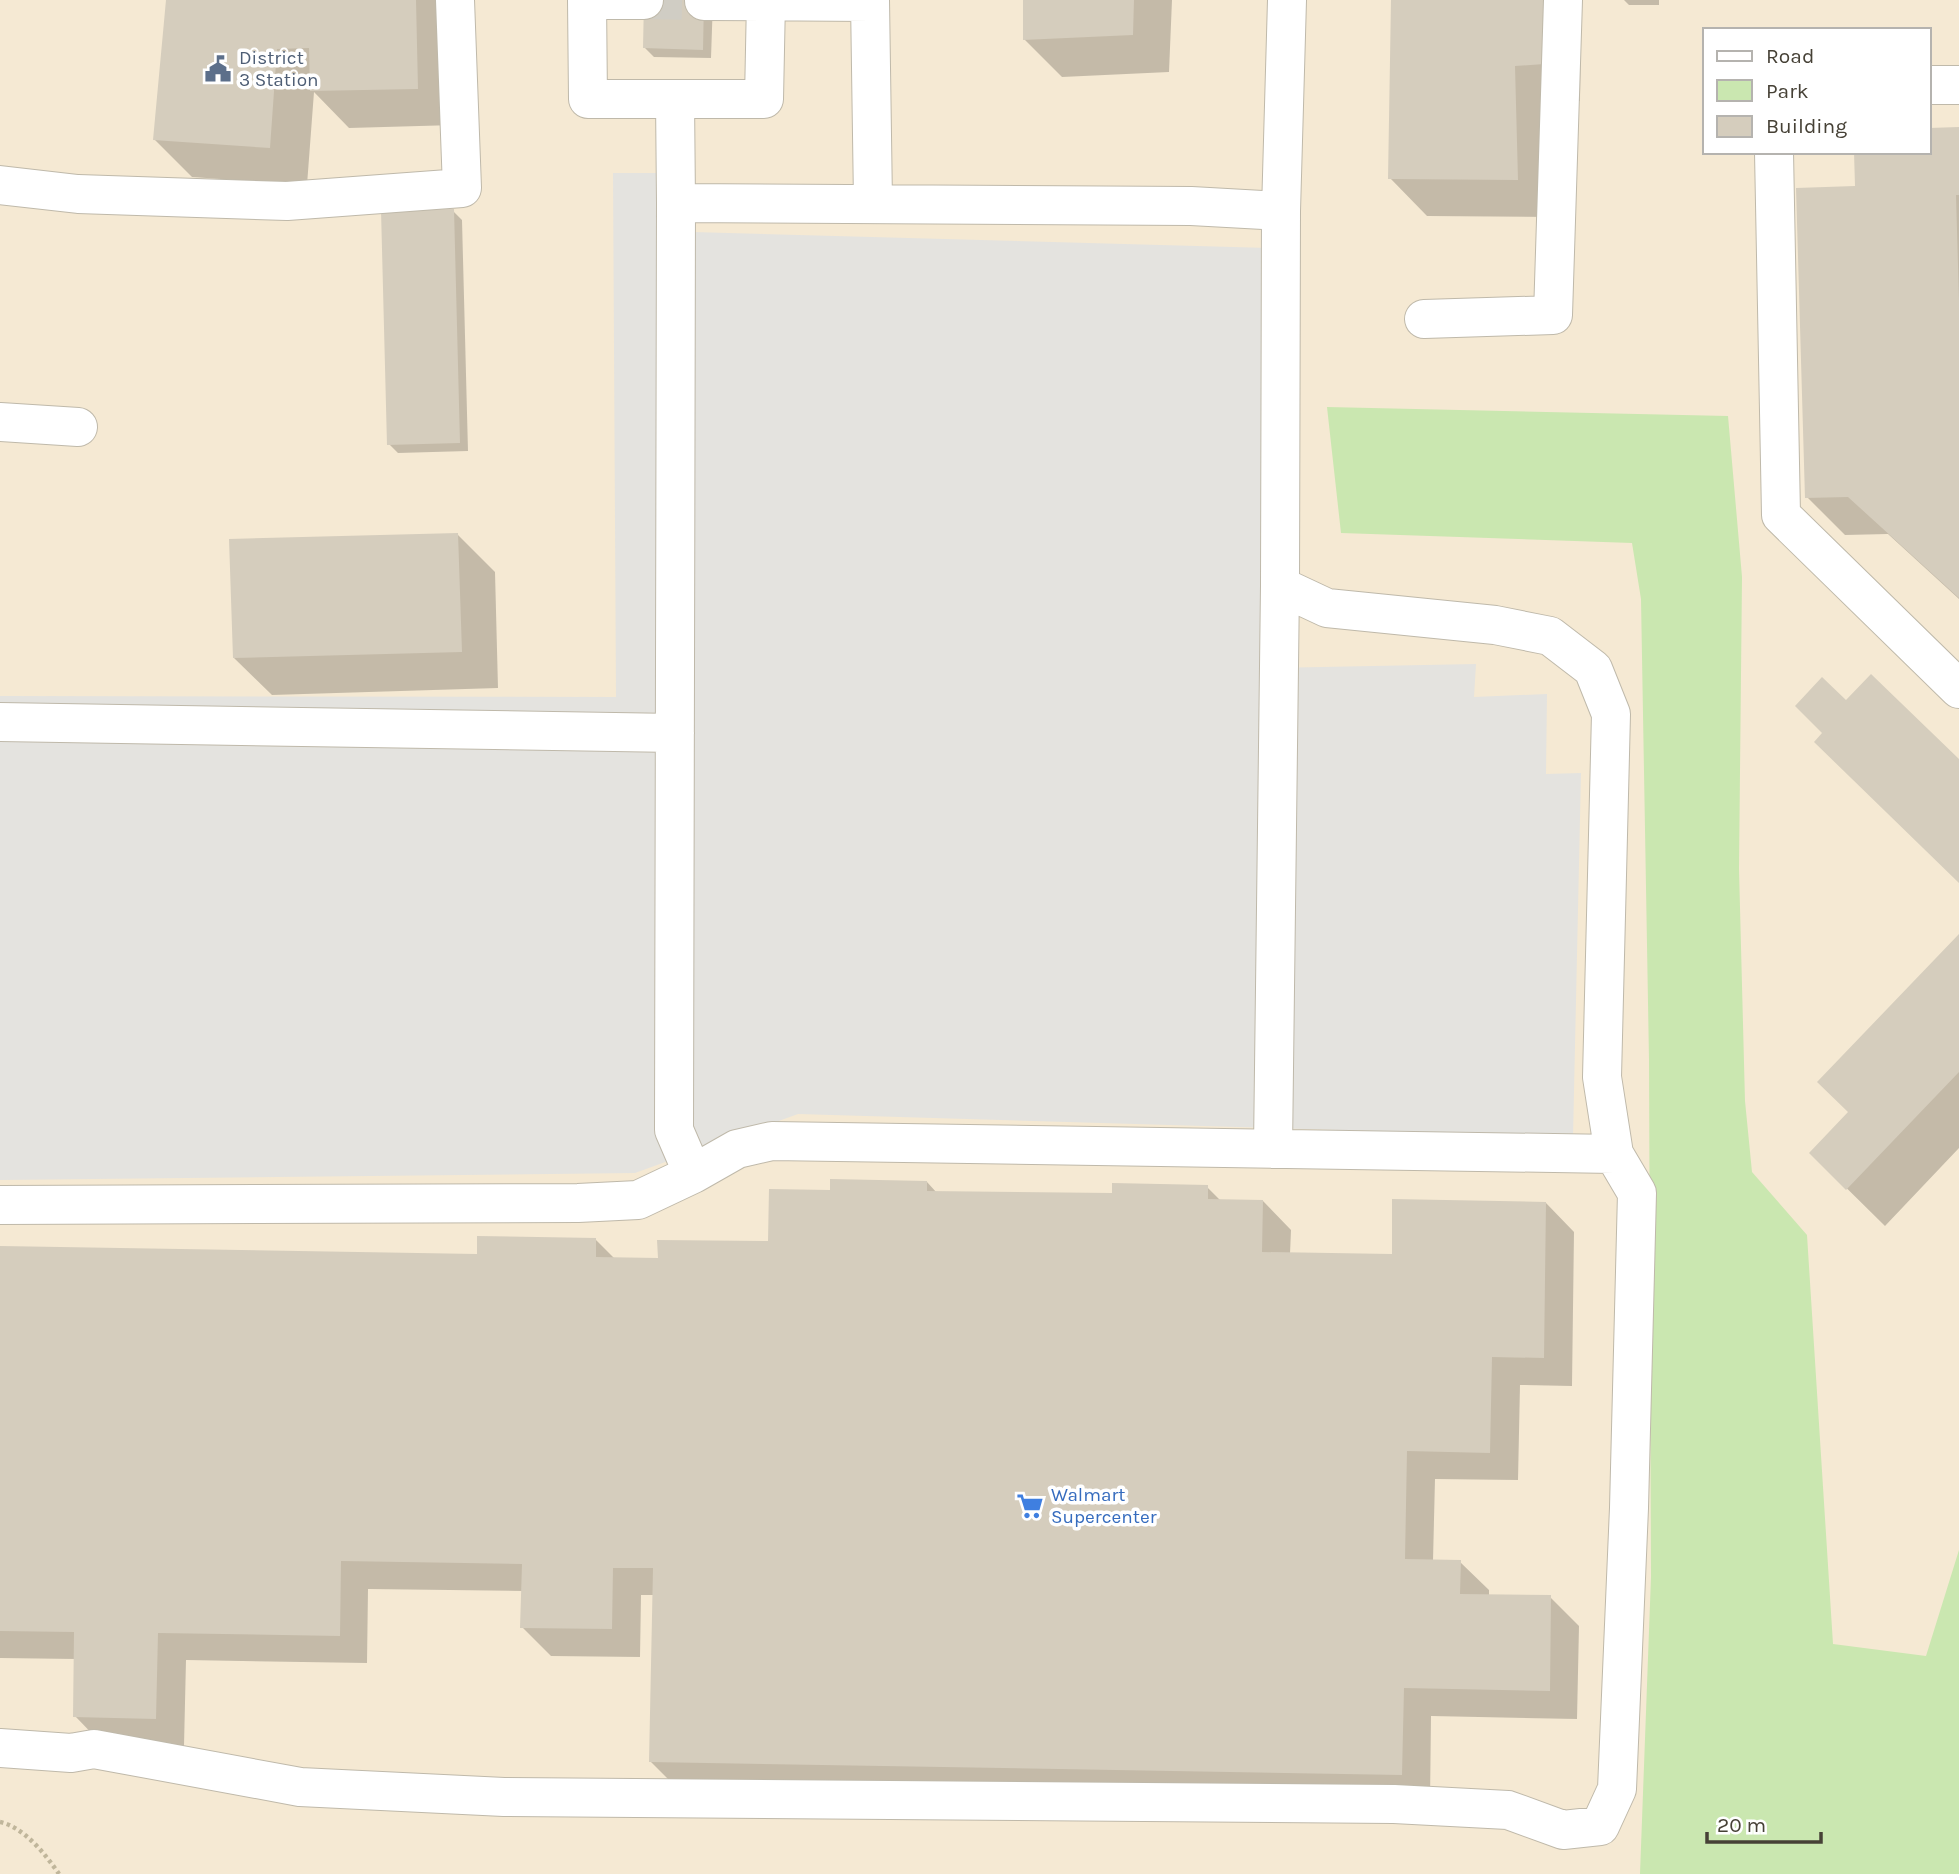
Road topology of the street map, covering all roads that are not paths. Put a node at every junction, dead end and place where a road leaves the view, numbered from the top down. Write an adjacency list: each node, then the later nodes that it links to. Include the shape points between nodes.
1 (455, 0): 14 (lane, via 462,188 287,201 78,194)
2 (587, 0): 12 (lane, via 589,99)
3 (608, 0): 4 (lane)
4 (644, 0)
5 (1287, 0): 17 (lane)
6 (1563, 0): 18 (lane, via 1553,315)
7 (704, 1): 8 (lane)
8 (766, 1): 9 (lane); 12 (lane, via 764,99)
9 (870, 1): 16 (lane)
10 (1931, 85): 11 (lane)
11 (1959, 85)
12 (675, 99): 15 (lane)
13 (1774, 154): 22 (lane, via 1781,515)
14 (0, 185)
15 (676, 202): 16 (lane); 24 (lane)
16 (873, 202): 17 (lane)
17 (1281, 211): 21 (lane)
18 (1424, 319)
19 (0, 422): 20 (lane)
20 (78, 427)
21 (1280, 586): 25 (lane); 26 (lane, via 1327,608 1495,625 1550,636 1593,669 1611,714 1602,1077)
22 (1959, 689)
23 (0, 722): 24 (lane)
24 (675, 733): 27 (lane, via 674,1130)
25 (1273, 1149): 26 (lane); 27 (lane, via 772,1141 737,1149)
26 (1614, 1154): 29 (lane, via 1636,1193 1636,1207 1617,1789 1600,1826 1563,1830 1508,1810 1394,1804 504,1797 300,1787 94,1749 71,1753)
27 (693, 1174): 28 (lane, via 638,1200 578,1203)
28 (0, 1205)
29 (0, 1748)

